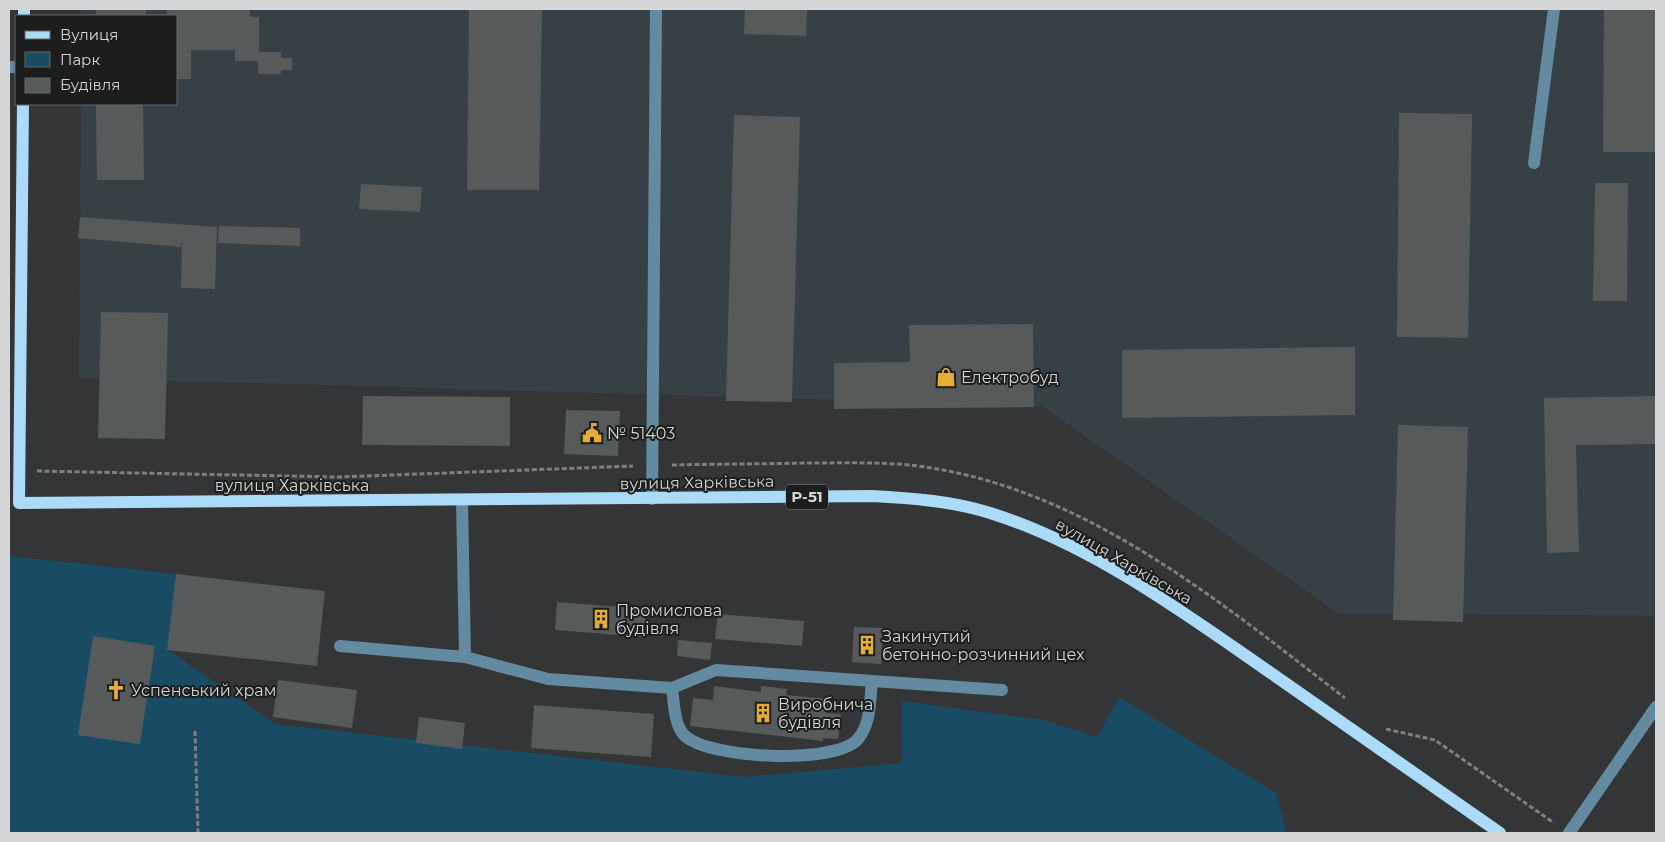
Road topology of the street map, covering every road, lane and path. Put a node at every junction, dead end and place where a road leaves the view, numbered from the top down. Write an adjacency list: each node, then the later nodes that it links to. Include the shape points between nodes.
1 (656, 9): 5 (street)
2 (1554, 9): 4 (street)
3 (23, 105): 6 (main road, Р-51)
4 (1534, 163)
5 (653, 465): 6 (path, via 339,477); 7 (street); 15 (path, via 910,465 964,474 1014,488 1064,508 1130,543 1236,615)
6 (20, 472): 9 (main road, Р-51)
7 (652, 499): 8 (main road, вулиця Харківська / Р-51); 21 (main road, вулиця Харківська / Р-51, via 915,498 989,513 1019,523 1110,568 1207,628)
8 (462, 500): 9 (main road, вулиця Харківська / Р-51); 11 (street)
9 (14, 503)
10 (340, 646): 11 (street)
11 (464, 657): 13 (street, via 548,679)
12 (872, 681): 13 (street, via 716,670); 13 (street, via 866,725 860,738 851,746 829,754 795,757 723,751 697,744 684,735 678,725); 14 (street)
13 (672, 688)
14 (1002, 690)
15 (1346, 699)
16 (1656, 707): 19 (street)
17 (1383, 728): 19 (path, via 1436,740)
18 (195, 731): 20 (path)
19 (1565, 831)
20 (198, 833)
21 (1500, 833)

